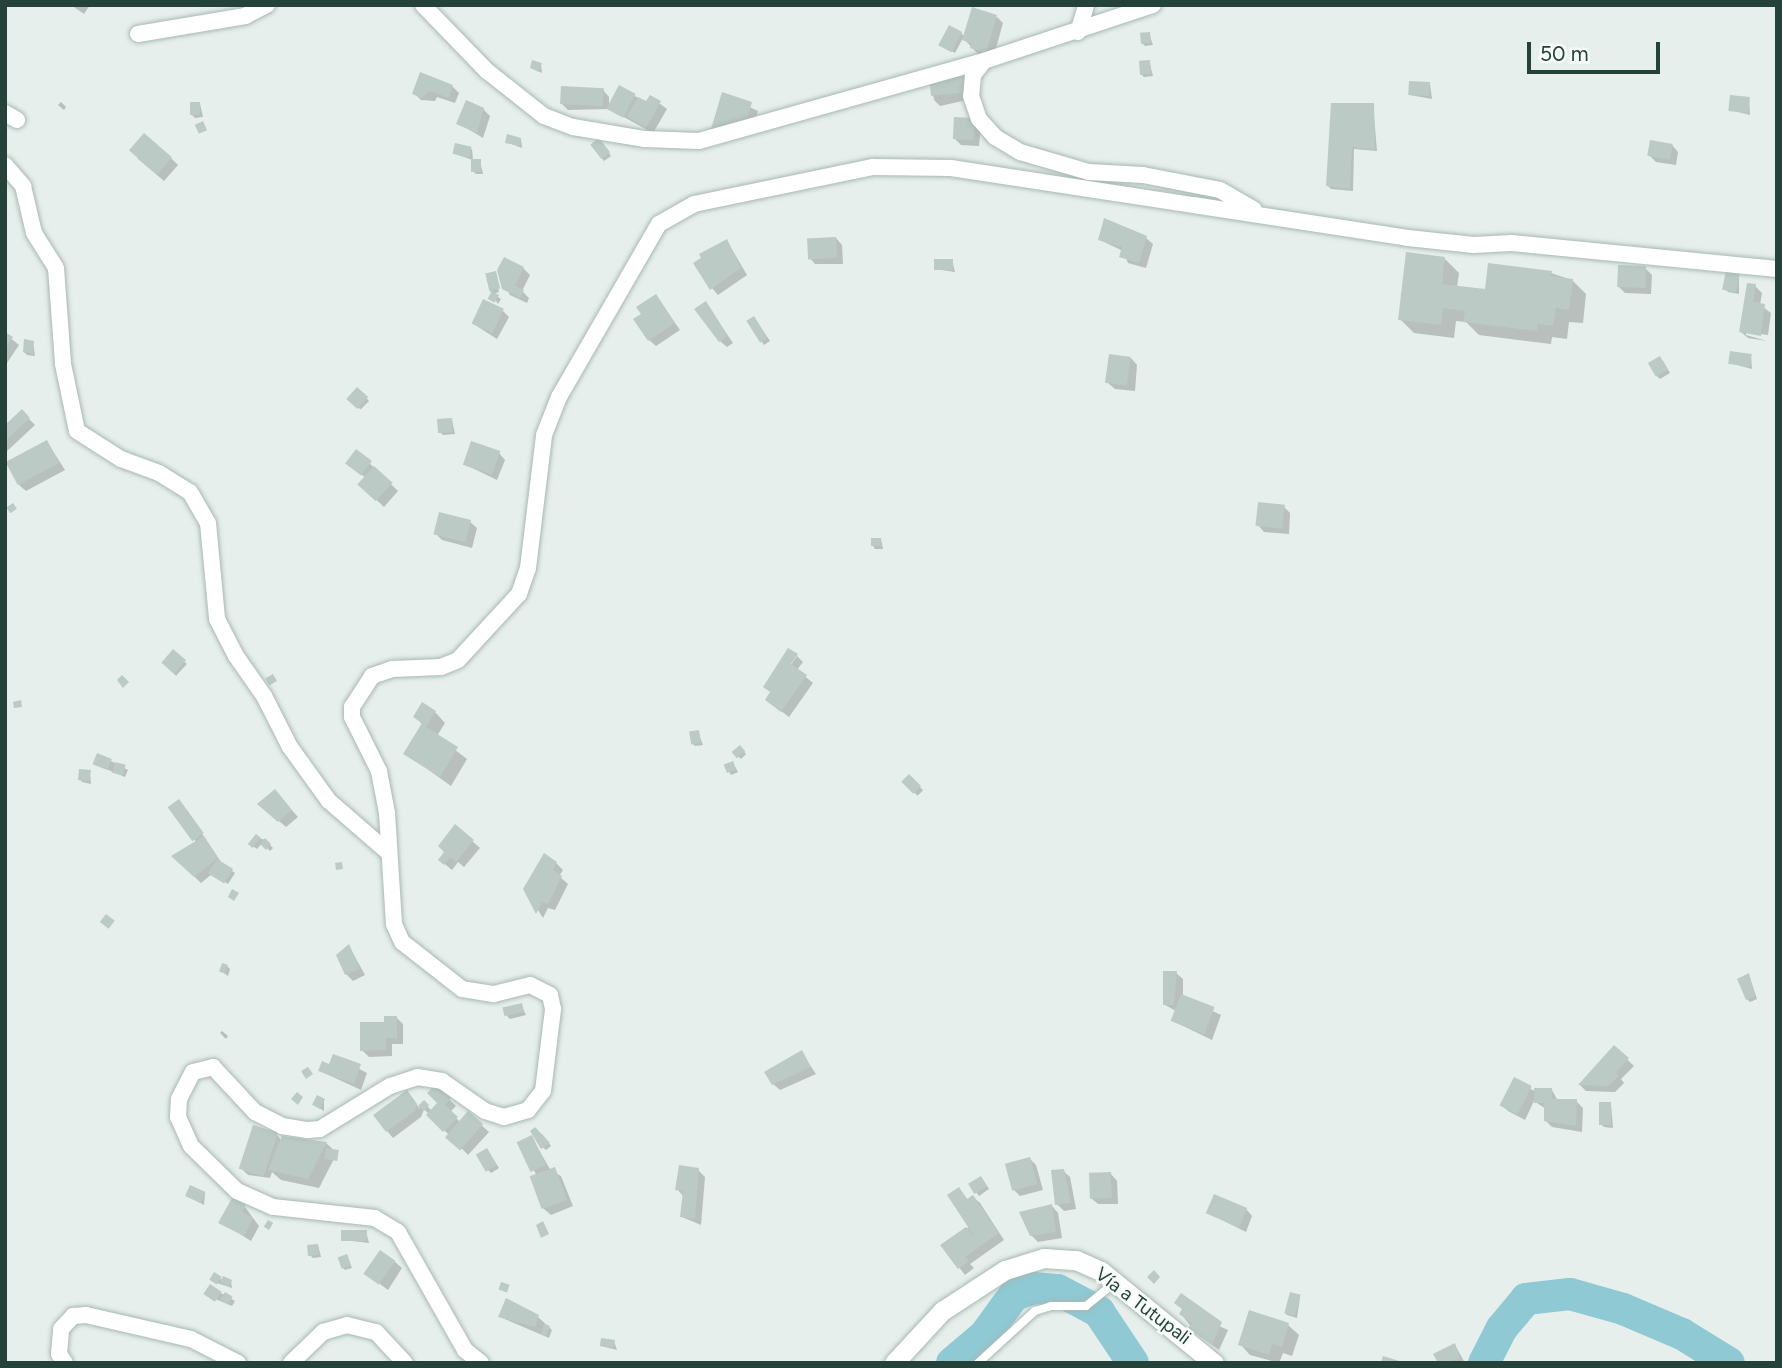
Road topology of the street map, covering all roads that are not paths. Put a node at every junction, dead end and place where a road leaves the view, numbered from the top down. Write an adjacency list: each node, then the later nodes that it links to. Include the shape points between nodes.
1 (267, 5): 6 (street, via 245,16)
2 (423, 5): 7 (street, via 487,71 544,116 573,127 645,139 699,141)
3 (1086, 5): 5 (street)
4 (1153, 5): 5 (street)
5 (1078, 32): 7 (street)
6 (138, 34)
7 (984, 61): 9 (street, via 973,75 971,96 979,120 995,137 1020,152 1089,172 1220,190)
8 (5, 165): 11 (street, via 23,186 33,233 56,268 65,376 77,431 121,459 159,473 190,492 208,523 217,619 236,656 264,696 290,747 329,801)
9 (1266, 216): 10 (street, via 1463,243 1512,243); 11 (street, via 951,168 873,167 694,204 670,216 659,224 559,397 544,435 528,568 519,594 458,660 441,667 385,671 372,676 356,695 352,717 379,771)
10 (1777, 269)
11 (390, 853): 17 (street, via 394,924 402,942 419,958 462,989 493,993 530,985 550,995 554,1009 543,1091 535,1101 517,1115 504,1117 485,1111 442,1081 417,1077 390,1086 320,1129 296,1129 255,1112 212,1067 186,1079 178,1117 202,1159 256,1202 375,1218 398,1232 465,1350)
12 (1113, 1285): 18 (street, Vía a Tutupali, via 1076,1260 1044,1258 1022,1263 942,1311); 19 (lane, via 1086,1307 1051,1306 1034,1311); 20 (street, Vía a Tutupali)
13 (65, 1363): 14 (street, via 59,1354 61,1329 73,1317 86,1315 191,1339)
14 (238, 1363)
15 (292, 1363): 16 (street, via 323,1332 347,1325 376,1332)
16 (405, 1363)
17 (481, 1363)
18 (894, 1363)
19 (978, 1363)
20 (1214, 1363)

